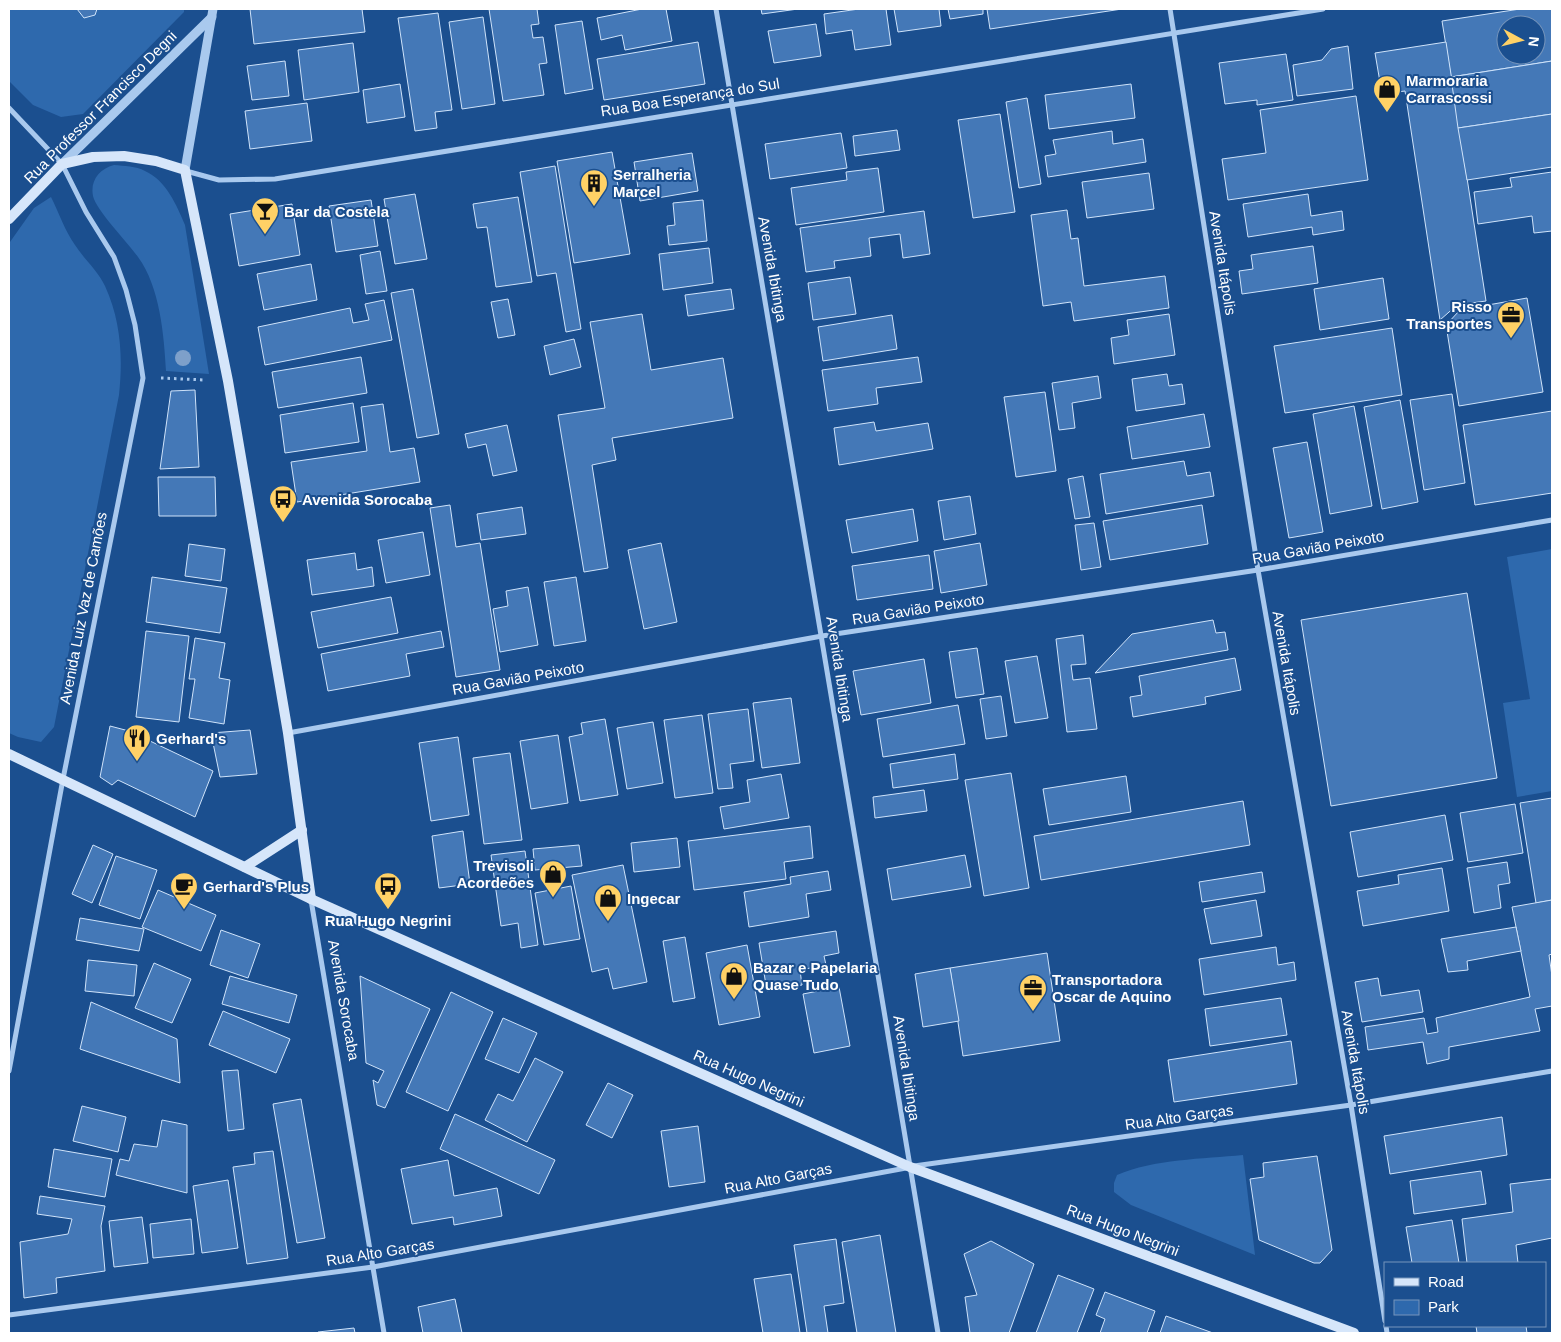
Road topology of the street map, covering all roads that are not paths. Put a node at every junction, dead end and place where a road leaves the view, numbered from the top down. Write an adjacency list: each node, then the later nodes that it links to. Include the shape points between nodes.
1 (716, 9): 6 (street, Avenida Ibitinga)
2 (1170, 9): 5 (street, Avenida Itápolis)
3 (1323, 9): 5 (street, Rua Boa Esperança do Sul)
4 (213, 13): 8 (street, Rua Professor Francisco Degni); 9 (street)
5 (1174, 34): 6 (street, Rua Boa Esperança do Sul); 12 (street, Avenida Itápolis)
6 (732, 105): 9 (street, Rua Boa Esperança do Sul, via 275,179 219,180); 13 (street, Avenida Ibitinga)
7 (9, 108): 8 (street, Avenida Luiz Vaz de Camões)
8 (62, 164): 9 (main road, Rua Boa Esperança do Sul, via 93,157 124,156); 10 (main road, Rua Professor Francisco Degni); 16 (street, Avenida Luiz Vaz de Camões, via 114,257 135,325 143,378)
9 (185, 170): 14 (main road, Avenida Sorocaba, via 228,381)
10 (9, 219)
11 (1552, 520): 12 (street, Rua Gavião Peixoto)
12 (1258, 570): 13 (street, Rua Gavião Peixoto); 22 (street, Avenida Itápolis)
13 (822, 636): 14 (street, Rua Gavião Peixoto); 23 (street, Avenida Ibitinga)
14 (288, 733): 17 (main road, Avenida Sorocaba)
15 (9, 754): 16 (main road, Rua Hugo Negrini)
16 (63, 779): 18 (main road, Rua Hugo Negrini); 20 (street, Avenida Luiz Vaz de Camões)
17 (302, 830): 18 (main road); 19 (main road, Avenida Sorocaba)
18 (245, 867): 19 (main road, Rua Hugo Negrini)
19 (311, 899): 23 (main road, Rua Hugo Negrini); 24 (street, Avenida Sorocaba)
20 (9, 1071)
21 (1552, 1071): 22 (street, Rua Alto Garças)
22 (1351, 1105): 23 (street, Rua Alto Garças); 26 (street, Avenida Itápolis)
23 (910, 1167): 24 (street, Rua Alto Garças); 28 (street, Avenida Ibitinga); 29 (main road, Rua Hugo Negrini)
24 (373, 1267): 25 (street, Rua Alto Garças); 27 (street, Avenida Sorocaba)
25 (9, 1315)
26 (1384, 1315)
27 (384, 1333)
28 (938, 1333)
29 (1354, 1333)

